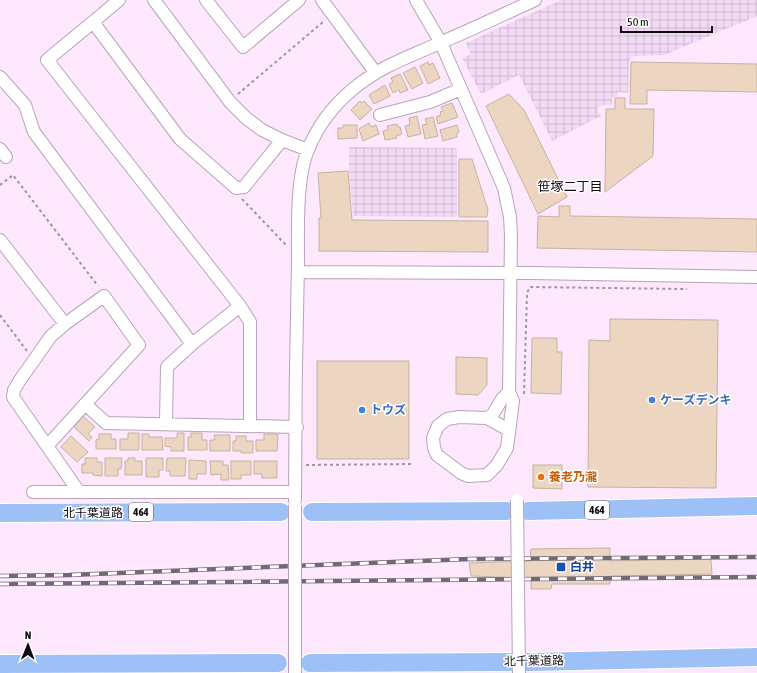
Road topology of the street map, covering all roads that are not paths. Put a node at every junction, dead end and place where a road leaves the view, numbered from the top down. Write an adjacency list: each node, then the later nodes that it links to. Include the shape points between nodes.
1 (119, 0): 8 (street)
2 (154, 0): 14 (street, via 230,102 262,130)
3 (206, 0): 4 (street, via 243,47)
4 (299, 0)
5 (322, 0): 10 (street)
6 (416, 0): 9 (street)
7 (535, 0): 9 (street)
8 (93, 22): 14 (street, via 180,140 236,188 244,187); 20 (street, via 47,60)
9 (441, 43): 10 (street); 12 (street)
10 (376, 72): 15 (street, via 352,90 332,110)
11 (0, 77): 22 (street, via 25,105 34,132)
12 (461, 89): 13 (street, via 424,104); 18 (street, via 504,188 510,217)
13 (380, 115)
14 (282, 140): 15 (street)
15 (308, 150): 17 (street, via 301,184)
16 (0, 240): 21 (street)
17 (298, 272): 18 (street); 28 (street)
18 (511, 273): 19 (street); 23 (street)
19 (757, 277)
20 (240, 306): 22 (street); 27 (street, via 250,322)
21 (65, 324): 24 (street, via 104,296 139,345); 30 (street, via 51,336 14,390 13,397)
22 (192, 344): 26 (street, via 167,367)
23 (509, 392): 25 (street); 29 (street, via 513,401)
24 (85, 404): 26 (street, via 106,422); 30 (street)
25 (487, 418): 29 (street); 29 (street, via 459,417 442,422 433,438 437,455 468,476 487,475 497,465 506,448)
26 (166, 423): 27 (street)
27 (250, 426): 28 (street)
28 (296, 427): 33 (street)
29 (509, 430)
30 (47, 446): 32 (street)
31 (33, 492): 32 (street)
32 (79, 492): 33 (street)
33 (295, 492): 36 (street)
34 (757, 506): 35 (highway, 464)
35 (517, 507): 37 (highway, 464); 44 (street, bridge)
36 (288, 508): 38 (highway, 北千葉道路 / 464); 43 (street, bridge)
37 (312, 512)
38 (0, 513)
39 (757, 657): 41 (highway, 北千葉道路)
40 (278, 663): 42 (highway)
41 (310, 663)
42 (0, 664)
43 (295, 673)
44 (519, 673)

